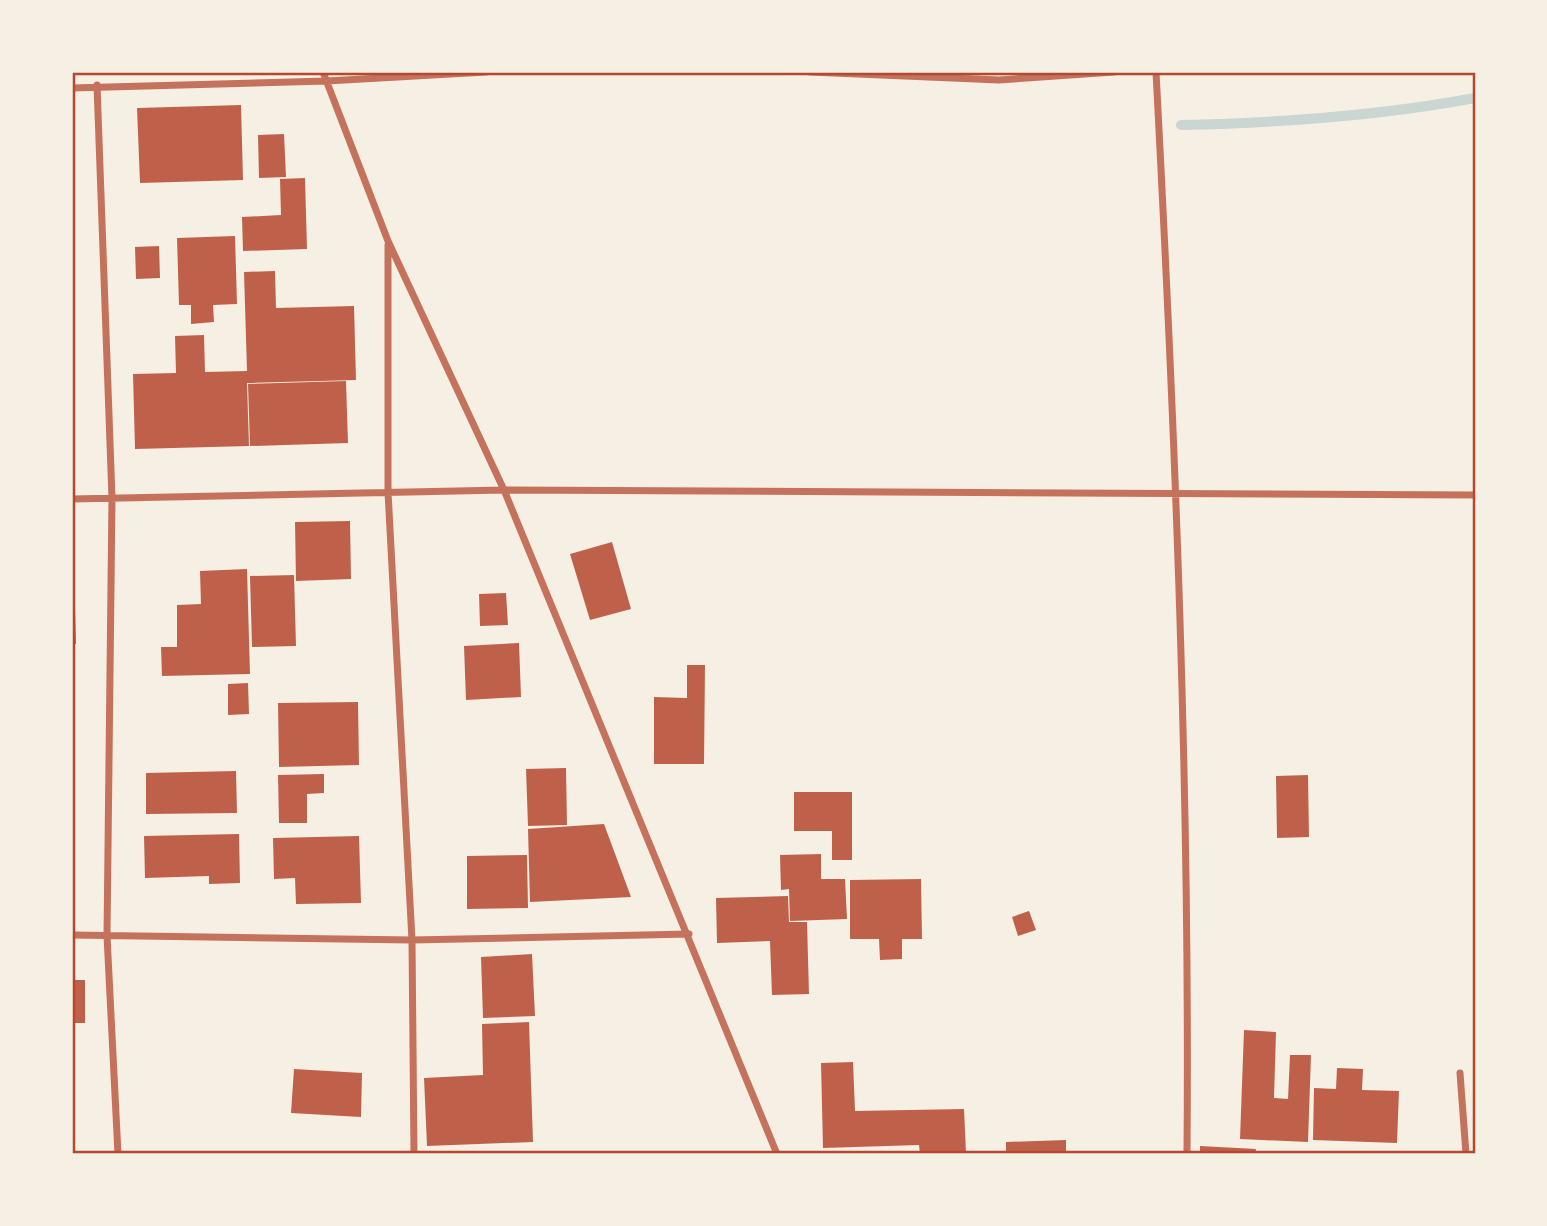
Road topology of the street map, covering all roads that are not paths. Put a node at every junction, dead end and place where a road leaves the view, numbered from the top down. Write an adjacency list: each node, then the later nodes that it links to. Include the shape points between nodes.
1 (323, 72): 7 (street)
2 (486, 72): 7 (street)
3 (810, 72): 6 (street)
4 (1114, 72): 6 (street, via 999,80)
5 (1156, 72): 13 (street)
6 (874, 73)
7 (327, 81): 8 (street); 10 (street)
8 (97, 85): 9 (street); 15 (street)
9 (72, 88)
10 (388, 241): 11 (street); 12 (street)
11 (504, 490): 12 (street); 13 (street); 17 (street)
12 (388, 492): 15 (street); 20 (street)
13 (1178, 493): 14 (street); 25 (street)
14 (1475, 495)
15 (111, 498): 16 (street); 19 (street)
16 (72, 499)
17 (689, 934): 20 (street); 24 (street)
18 (72, 935): 19 (street)
19 (107, 936): 20 (street); 22 (street)
20 (412, 940): 23 (street)
21 (1460, 1073): 26 (street)
22 (118, 1154)
23 (414, 1154)
24 (777, 1154)
25 (1187, 1154)
26 (1466, 1154)

